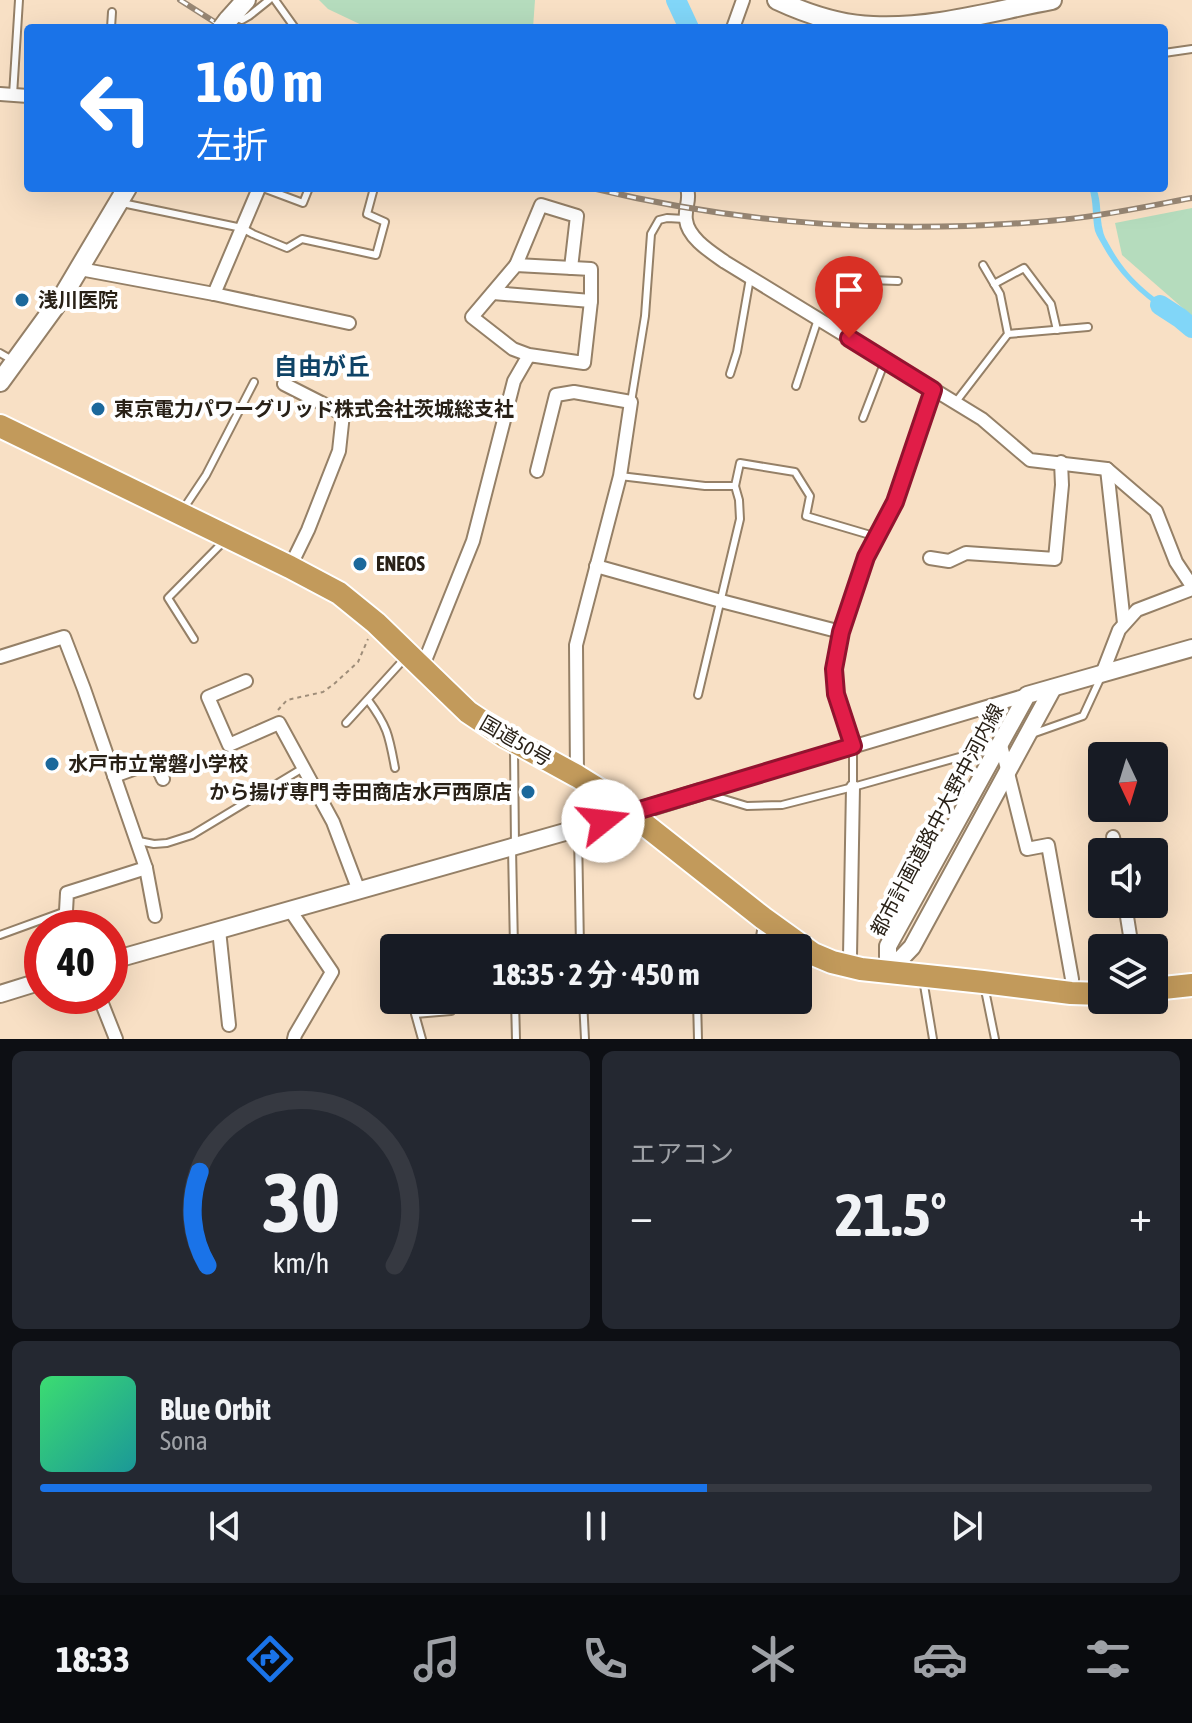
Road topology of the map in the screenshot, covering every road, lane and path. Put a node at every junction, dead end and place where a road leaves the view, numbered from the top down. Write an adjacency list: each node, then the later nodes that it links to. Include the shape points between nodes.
1 (19, 0): 17 (lane)
2 (246, 0): 9 (main road)
3 (269, 0): 9 (lane, via 242,20)
4 (275, 0): 11 (lane)
5 (743, 0): 12 (street)
6 (777, 0): 13 (main road)
7 (1052, 0): 14 (main road)
8 (112, 12): 10 (lane)
9 (227, 21)
10 (111, 24)
11 (292, 24)
12 (734, 24)
13 (855, 24)
14 (923, 24)
15 (1192, 49): 16 (lane)
16 (1168, 52)
17 (6, 95)
18 (259, 192): 25 (street)
19 (272, 192): 20 (lane, via 303,203)
20 (307, 192)
21 (373, 192): 25 (lane, via 367,214 385,222 376,255 302,239 287,248)
22 (688, 192): 24 (street)
23 (123, 195): 25 (lane); 29 (main road)
24 (685, 219): 30 (street, via 696,239); 51 (lane, via 659,220 651,234)
25 (242, 228): 34 (street)
26 (516, 265): 28 (street); 28 (street, via 541,205 577,216); 33 (street)
27 (983, 265): 32 (lane)
28 (571, 268): 35 (street, via 591,269)
29 (80, 269): 34 (street); 43 (main road)
30 (750, 278): 36 (street); 45 (lane)
31 (898, 281): 38 (lane, via 868,280)
32 (994, 284): 40 (lane, via 1024,268 1051,304); 41 (lane)
33 (493, 293): 35 (street); 42 (street, via 472,317)
34 (214, 294): 37 (street)
35 (591, 301): 42 (street, via 584,363)
36 (818, 319): 38 (street); 49 (lane)
37 (349, 323)
38 (830, 327): 44 (street)
39 (1088, 327): 40 (lane)
40 (1057, 330): 41 (lane)
41 (1008, 334): 52 (lane)
42 (529, 355): 74 (street, via 514,381 473,541)
43 (8, 357): 46 (main road)
44 (885, 361): 50 (street); 53 (lane)
45 (730, 374)
46 (0, 382)
47 (254, 382): 60 (lane)
48 (284, 384): 65 (street, via 343,414 339,451)
49 (796, 386)
50 (933, 390): 52 (street); 61 (lane, via 895,502)
51 (631, 402): 57 (street, via 574,392 556,395); 58 (street)
52 (955, 403): 55 (street, via 1030,460)
53 (863, 418)
54 (0, 426): 60 (highway, 国道50号)
55 (1061, 462): 56 (street); 63 (street, via 1055,559 966,553 949,561)
56 (1107, 469): 66 (street, via 1156,511); 68 (street)
57 (537, 471)
58 (620, 476): 59 (lane); 64 (street)
59 (735, 486): 61 (lane, via 740,463 795,472 810,496 806,516); 67 (lane, via 740,519)
60 (180, 514): 62 (highway, 国道50号)
61 (877, 537): 69 (lane)
62 (228, 538): 65 (highway, 国道50号); 71 (lane, via 168,598)
63 (930, 558)
64 (596, 566): 67 (street); 91 (street, via 576,645)
65 (290, 567): 74 (highway, 国道50号, via 348,599)
66 (1192, 588): 68 (street, via 1137,610)
67 (721, 601): 69 (street); 78 (lane)
68 (1124, 623): 75 (street)
69 (841, 632): 86 (lane, via 834,669 836,694)
70 (371, 633): 81 (path, via 358,662 323,692 287,700 277,711)
71 (194, 639)
72 (1192, 648): 75 (street)
73 (0, 657): 90 (street, via 64,637)
74 (416, 661): 80 (lane); 84 (highway, 国道50号, via 468,712)
75 (1102, 674): 77 (street); 83 (lane, via 1083,716)
76 (246, 681): 81 (street, via 208,697 229,745)
77 (1053, 688): 79 (street); 83 (street, 都市計画道路中大野中河内線)
78 (698, 695)
79 (1027, 695): 85 (street, 都市計画道路中大野中河内線); 86 (street)
80 (368, 700): 82 (lane); 88 (lane, via 389,734)
81 (279, 723): 87 (street)
82 (346, 723)
83 (1028, 735): 85 (lane); 89 (street, 都市計画道路中大野中河内線)
84 (514, 742): 91 (highway, 国道50号); 98 (lane)
85 (1000, 745): 89 (street); 93 (lane); 113 (street, 都市計画道路中大野中河内線, via 888,946)
86 (853, 746): 93 (lane); 94 (street)
87 (303, 768): 97 (lane, via 192,835 167,843); 100 (street, via 333,822)
88 (395, 768)
89 (1008, 771): 113 (street, 都市計画道路中大野中河内線, via 912,947); 119 (street, via 1027,849 1048,845)
90 (114, 776): 92 (street, via 155,761); 97 (street)
91 (577, 776): 95 (highway, 国道50号)
92 (163, 779)
93 (853, 787): 94 (lane, via 782,805 747,806); 112 (street)
94 (700, 792): 95 (street)
95 (632, 813): 96 (street); 104 (highway, 国道50号)
96 (578, 828): 98 (street); 108 (lane)
97 (136, 841): 99 (street)
98 (513, 846): 100 (street); 107 (lane)
99 (146, 868): 101 (street, via 67,893); 103 (street)
100 (359, 891): 102 (street)
101 (66, 910)
102 (290, 910): 106 (street); 129 (street, via 332,972)
103 (155, 916)
104 (763, 918): 109 (lane); 112 (highway, 国道50号, via 813,954)
105 (24, 926): 110 (lane)
106 (219, 930): 111 (street); 127 (street)
107 (514, 934)
108 (580, 934)
109 (760, 934)
110 (0, 935)
111 (128, 956)
112 (846, 966): 113 (highway, 国道50号)
113 (888, 972): 114 (highway, 国道50号)
114 (923, 976): 115 (highway, 国道50号); 134 (lane)
115 (983, 982): 119 (highway, 国道50号); 135 (lane)
116 (1192, 985): 118 (highway)
117 (24, 987): 120 (street)
118 (1168, 988)
119 (1071, 993): 121 (highway, 国道50号)
120 (0, 994)
121 (1088, 994)
122 (106, 1014): 128 (street)
123 (415, 1014): 130 (lane)
124 (515, 1014): 131 (lane)
125 (584, 1014): 132 (lane)
126 (697, 1014): 133 (lane)
127 (229, 1025)
128 (116, 1039)
129 (294, 1039)
130 (422, 1039)
131 (516, 1039)
132 (585, 1039)
133 (698, 1039)
134 (933, 1039)
135 (995, 1039)

